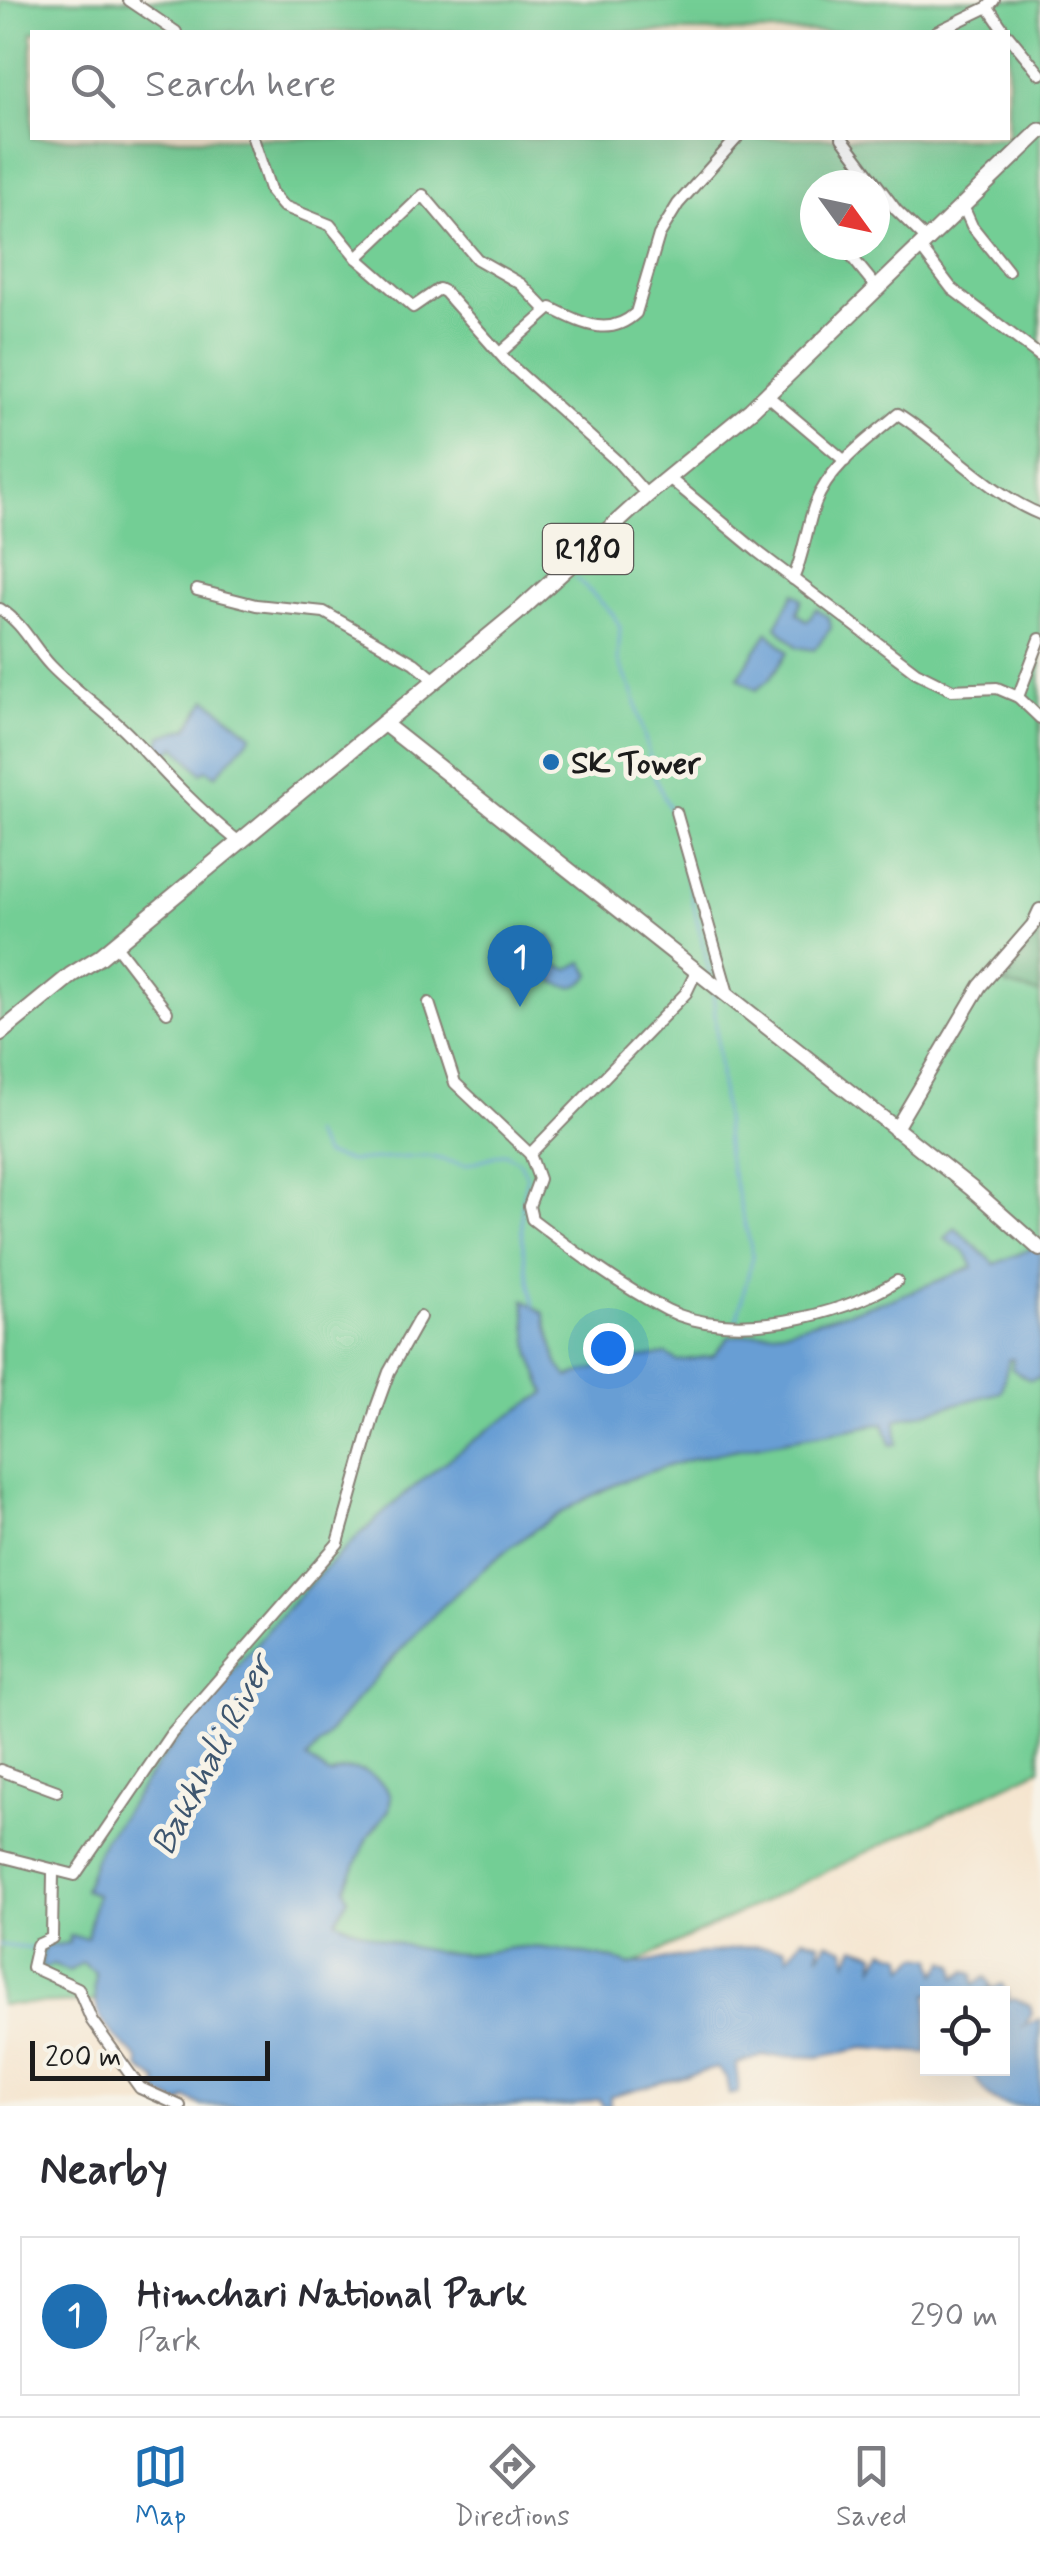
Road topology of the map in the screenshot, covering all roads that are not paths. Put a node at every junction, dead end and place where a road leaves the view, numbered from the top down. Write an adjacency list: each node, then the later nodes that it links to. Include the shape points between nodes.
1 (128, 0): 3 (street)
2 (991, 3): 4 (street); 5 (street)
3 (173, 30)
4 (940, 30)
5 (1004, 30)
6 (1010, 39): 7 (street)
7 (1040, 74)
8 (1040, 131): 12 (main road, R180)
9 (254, 140): 14 (street, via 271,192 283,206 330,225)
10 (735, 140): 18 (street, via 668,220 627,322 592,328)
11 (844, 140): 13 (street)
12 (962, 206): 13 (main road, R180); 16 (street)
13 (924, 244): 17 (main road, R180); 20 (street, via 952,289)
14 (358, 258): 18 (street, via 422,195 477,259 521,284); 19 (street, via 413,308 438,288 446,292)
15 (855, 260): 17 (street)
16 (1008, 271)
17 (878, 288): 21 (main road, R180)
18 (546, 310): 19 (street)
19 (502, 352): 24 (street)
20 (1040, 356)
21 (767, 395): 22 (street); 23 (main road, R180)
22 (845, 461): 25 (street, via 898,414); 26 (street, via 814,506)
23 (669, 478): 24 (main road, R180); 26 (street)
24 (647, 495): 30 (main road, R180)
25 (1040, 514)
26 (793, 578): 31 (street, via 940,685 984,685)
27 (196, 590): 30 (street, via 324,612)
28 (0, 608): 35 (street, via 156,770)
29 (1040, 639): 31 (street)
30 (435, 680): 33 (main road, R180)
31 (1018, 698): 32 (street)
32 (1040, 718)
33 (383, 723): 35 (main road, R180); 39 (main road)
34 (676, 812): 40 (street)
35 (239, 842): 38 (main road, R180)
36 (1040, 910): 37 (street)
37 (1036, 927): 45 (street, via 980,986)
38 (114, 942): 42 (street); 43 (main road, R180, via 66,966); 44 (main road, R180)
39 (700, 972): 40 (main road); 46 (street)
40 (729, 998): 45 (main road)
41 (429, 1003): 46 (street, via 455,1082)
42 (167, 1012)
43 (0, 1022)
44 (0, 1033)
45 (895, 1130): 47 (main road)
46 (530, 1154): 48 (street, via 539,1179 529,1206 532,1219 670,1312 730,1325 788,1322)
47 (1040, 1249)
48 (897, 1282)
49 (420, 1317): 53 (street, via 389,1372 338,1544 172,1734 75,1875)
50 (0, 1770): 51 (street)
51 (57, 1791)
52 (0, 1856): 53 (street)
53 (53, 1872): 54 (street, via 52,1938 36,1949 32,1967 78,1988 92,2021 140,2088)
54 (180, 2106)

